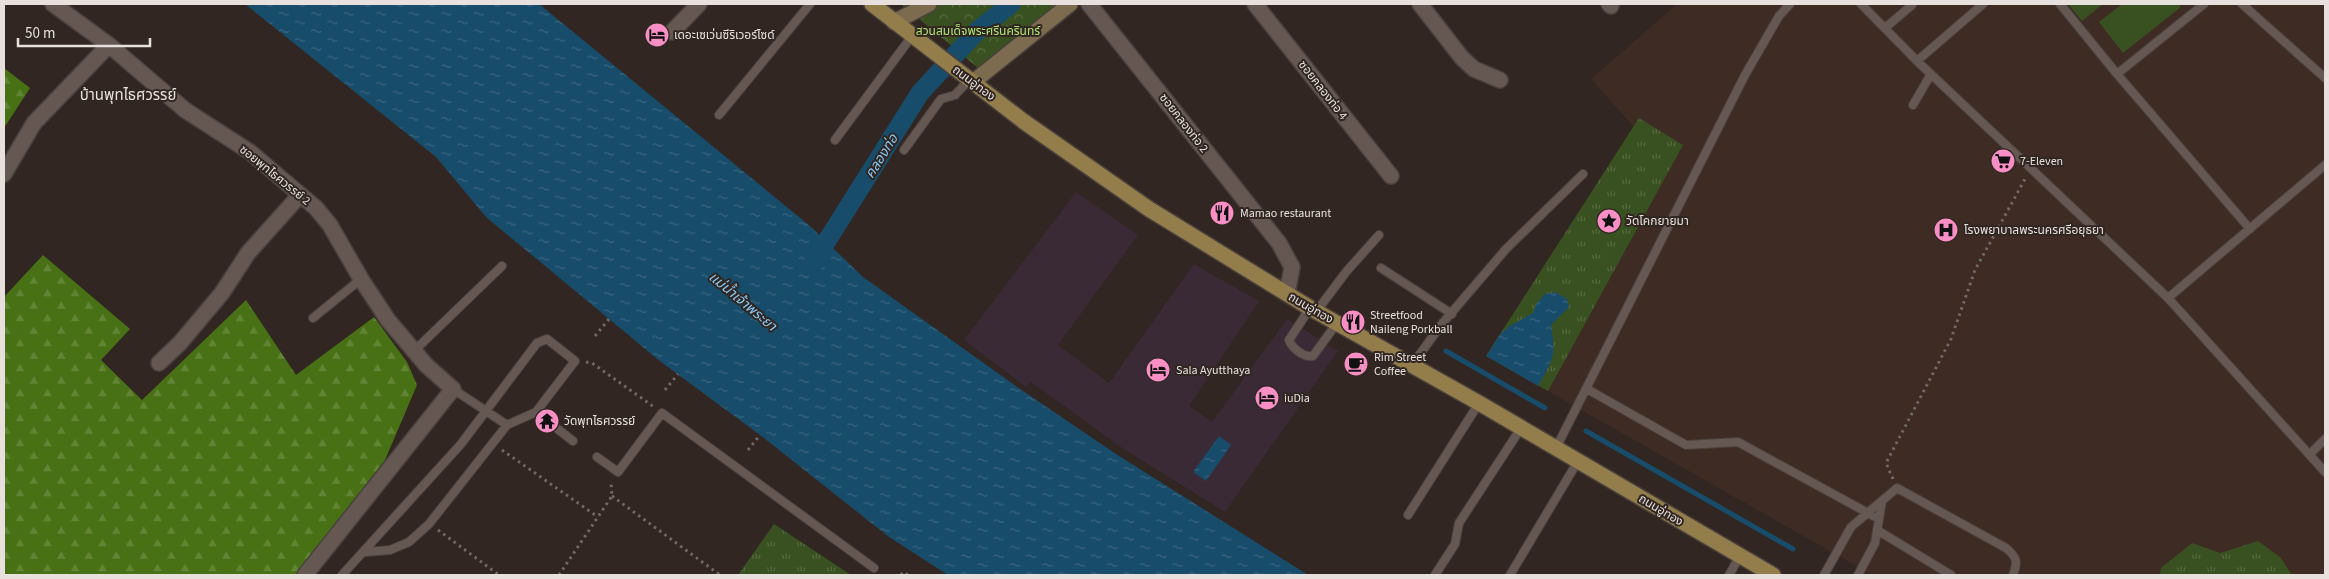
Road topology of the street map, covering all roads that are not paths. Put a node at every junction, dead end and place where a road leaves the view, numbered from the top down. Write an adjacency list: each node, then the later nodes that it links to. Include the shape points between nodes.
1 (53, 4): 21 (street, ซอยพุทไธศวรรย์ 2)
2 (699, 4): 19 (street)
3 (810, 4): 29 (lane)
4 (872, 4): 17 (main road, ถนนอู่ทอง)
5 (930, 4): 17 (street)
6 (1070, 4): 26 (street)
7 (1089, 4): 42 (street, ซอยคลองท่อ 2, via 1279,243 1292,267)
8 (1255, 4): 35 (street, ซอยคลองท่อ 4)
9 (1420, 4): 27 (street, via 1462,58 1474,69)
10 (1790, 4): 52 (lane, via 1779,16 1745,75)
11 (1861, 4): 18 (lane)
12 (1983, 4): 22 (lane)
13 (2060, 4): 24 (lane)
14 (2204, 4): 24 (lane)
15 (2242, 4): 25 (lane)
16 (1912, 5): 18 (lane)
17 (894, 22): 20 (main road, ถนนอู่ทอง)
18 (1885, 28): 22 (lane)
19 (672, 32)
20 (912, 36): 26 (main road, ถนนอู่ทอง); 30 (lane)
21 (109, 45): 33 (street, via 34,123); 36 (street, ซอยพุทไธศวรรย์ 2, via 185,110 250,152)
22 (1918, 61): 23 (lane)
23 (1931, 74): 28 (lane); 43 (lane)
24 (2116, 74): 37 (lane)
25 (2325, 78)
26 (968, 79): 31 (lane, via 955,95 941,99); 42 (main road, ถนนอู่ทอง, via 1150,209)
27 (1500, 80)
28 (1913, 105)
29 (719, 115)
30 (835, 140)
31 (904, 150)
32 (2325, 164): 37 (lane)
33 (4, 174)
34 (1583, 174): 45 (lane, via 1506,249)
35 (1391, 176)
36 (300, 195): 41 (street, ซอยพุทไธศวรรย์ 2, via 330,225); 49 (street, via 248,252 222,293)
37 (2250, 228): 43 (lane)
38 (1378, 235): 44 (lane)
39 (502, 266): 48 (lane)
40 (1381, 268): 45 (lane)
41 (361, 279): 46 (lane); 48 (street, ซอยพุทไธศวรรย์ 2, via 388,320)
42 (1287, 294): 44 (main road, ถนนอู่ทอง)
43 (2168, 298): 61 (lane, via 2238,379)
44 (1313, 310): 47 (main road, ถนนอู่ทอง); 47 (lane, via 1289,340 1305,355 1312,356)
45 (1452, 314): 50 (lane)
46 (313, 318)
47 (1337, 323): 50 (main road, ถนนอู่ทอง)
48 (415, 350): 51 (street, ซอยพุทไธศวรรย์ 2)
49 (159, 363)
50 (1412, 365): 53 (main road, ถนนอู่ทอง)
51 (453, 389): 54 (lane); 73 (street)
52 (1587, 389): 60 (lane); 66 (lane, via 1686,445 1738,442)
53 (1479, 403): 57 (main road, ถนนอู่ทอง); 67 (lane)
54 (486, 410): 55 (lane, via 537,343 547,339 575,361); 56 (lane); 70 (lane, via 461,444)
55 (536, 412): 56 (lane); 59 (lane)
56 (506, 425): 70 (lane, via 429,524 409,542 390,550)
57 (1520, 428): 60 (main road, ถนนอู่ทอง); 75 (lane, via 1459,523 1455,544)
58 (2325, 439): 61 (lane)
59 (574, 441)
60 (1556, 448): 63 (main road, ถนนอู่ทอง)
61 (2310, 454): 64 (lane)
62 (597, 457): 72 (lane, via 618,472 662,413)
63 (1578, 461): 71 (main road, ถนนอู่ทอง); 76 (lane)
64 (2325, 472)
65 (1882, 501): 66 (lane); 68 (lane); 82 (lane, via 1897,488 2006,548 2015,555 2017,564)
66 (1866, 513): 68 (lane); 79 (lane, via 1851,527)
67 (1408, 515)
68 (1879, 519): 69 (lane)
69 (1877, 530): 80 (lane, via 1875,543); 81 (lane)
70 (365, 552): 74 (lane)
71 (1740, 556): 77 (lane); 78 (main road, ถนนอู่ทอง)
72 (874, 568)
73 (305, 575)
74 (342, 575)
75 (1435, 575)
76 (1510, 575)
77 (1729, 575)
78 (1773, 575)
79 (1824, 575)
80 (1858, 575)
81 (1951, 575)
82 (2013, 575)

